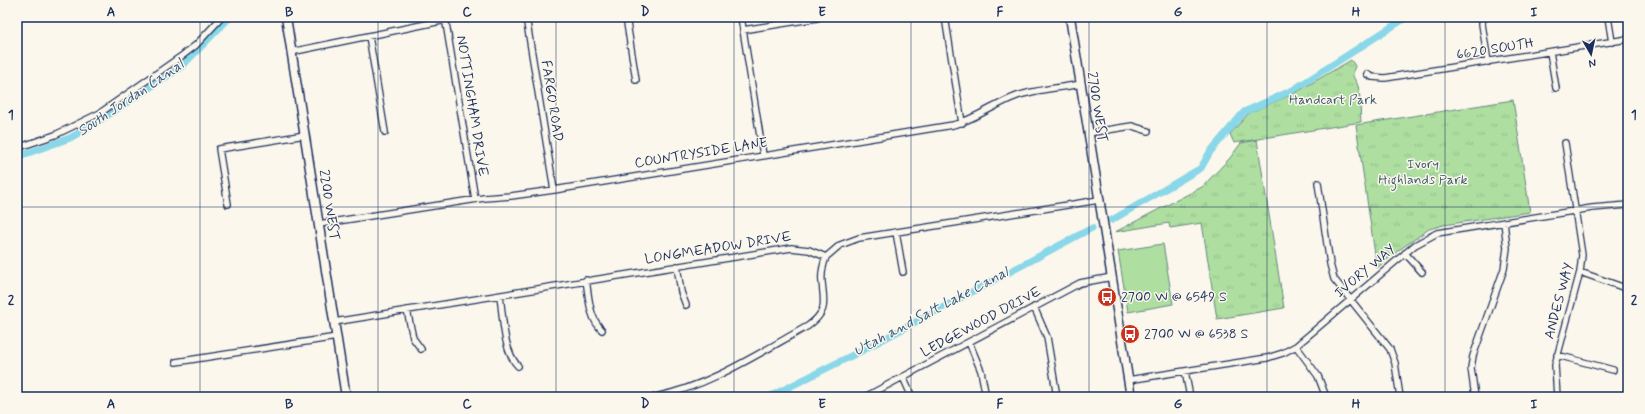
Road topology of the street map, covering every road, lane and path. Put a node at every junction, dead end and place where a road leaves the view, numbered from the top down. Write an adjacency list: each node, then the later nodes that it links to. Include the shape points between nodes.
1 (222, 17): 29 (street, via 196,45 100,113 55,135)
2 (286, 17): 16 (main road, 2200 WEST)
3 (526, 17): 32 (street, FARGO ROAD)
4 (626, 17): 20 (street)
5 (741, 17): 12 (street)
6 (945, 17): 23 (street)
7 (1070, 17): 21 (main road, 2700 WEST)
8 (1608, 17): 15 (street)
9 (817, 18): 12 (street)
10 (1483, 18): 18 (street)
11 (446, 19): 13 (street); 33 (street, NOTTINGHAM DRIVE)
12 (743, 30): 30 (street)
13 (369, 36): 16 (street); 25 (street)
14 (1628, 39): 15 (street, 6620 SOUTH)
15 (1612, 42): 17 (street, 6620 SOUTH)
16 (292, 52): 27 (main road, 2200 WEST)
17 (1550, 52): 18 (street, 6620 SOUTH); 22 (street)
18 (1488, 62): 19 (street, 6620 SOUTH, via 1385,78)
19 (1367, 74)
20 (636, 80)
21 (1080, 84): 23 (street, COUNTRYSIDE LANE, via 1018,96); 26 (main road, 2700 WEST)
22 (1556, 88)
23 (962, 123): 30 (street, COUNTRYSIDE LANE)
24 (1148, 131): 26 (street, via 1132,126)
25 (385, 132)
26 (1088, 133): 34 (main road, 2700 WEST)
27 (305, 135): 35 (street, via 219,149); 39 (main road, 2200 WEST)
28 (1565, 143): 37 (street, ANDES WAY)
29 (17, 148)
30 (763, 155): 32 (street, COUNTRYSIDE LANE)
31 (1318, 183): 51 (street, via 1332,272 1337,284)
32 (554, 190): 33 (street, COUNTRYSIDE LANE)
33 (475, 199): 39 (street, COUNTRYSIDE LANE)
34 (1099, 200): 40 (street); 47 (main road, 2700 WEST)
35 (228, 204)
36 (1628, 205): 37 (street, IVORY WAY)
37 (1575, 210): 38 (street, IVORY WAY); 46 (street, ANDES WAY, via 1582,255)
38 (1504, 222): 41 (street, IVORY WAY, via 1437,233 1421,240); 78 (street, via 1506,257 1471,368)
39 (319, 224): 55 (main road, 2200 WEST)
40 (896, 232): 42 (street, via 849,240 831,250); 44 (street)
41 (1405, 253): 45 (street); 51 (street, IVORY WAY)
42 (826, 257): 43 (street, LONGMEADOW DRIVE, via 809,250 791,248); 69 (street, via 821,274 824,304 818,319 693,387)
43 (676, 266): 48 (street, LONGMEADOW DRIVE); 52 (street)
44 (903, 272)
45 (1422, 272)
46 (1580, 272): 49 (street); 61 (street, ANDES WAY)
47 (1112, 277): 53 (street, LEDGEWOOD DRIVE, via 1080,283); 67 (main road, 2700 WEST)
48 (586, 280): 50 (street, LONGMEADOW DRIVE); 56 (street, via 593,317)
49 (1628, 289)
50 (500, 296): 54 (street, LONGMEADOW DRIVE); 63 (street, via 509,351 512,360)
51 (1350, 299): 59 (street, IVORY WAY); 77 (street, via 1390,349 1395,363)
52 (686, 305)
53 (1034, 307): 58 (street, LEDGEWOOD DRIVE); 73 (street, via 1047,336)
54 (407, 310): 55 (street, LONGMEADOW DRIVE); 60 (street, via 412,338)
55 (334, 322): 57 (main road, 2200 WEST)
56 (602, 330)
57 (336, 337): 62 (street); 68 (main road, 2200 WEST)
58 (968, 342): 66 (street, LEDGEWOOD DRIVE); 72 (street, via 982,371)
59 (1296, 346): 65 (street, IVORY WAY, via 1267,358); 76 (street, via 1318,376)
60 (421, 349)
61 (1557, 355): 64 (street); 79 (street, ANDES WAY, via 1554,373)
62 (176, 362)
63 (518, 366)
64 (1613, 370)
65 (1185, 371): 67 (street, IVORY WAY); 75 (street)
66 (903, 377): 70 (street, LEDGEWOOD DRIVE); 71 (street)
67 (1128, 380): 74 (main road, 2700 WEST)
68 (346, 397)
69 (655, 397)
70 (865, 397)
71 (912, 397)
72 (986, 397)
73 (1057, 397)
74 (1131, 397)
75 (1190, 397)
76 (1326, 397)
77 (1400, 397)
78 (1475, 397)
79 (1558, 397)

